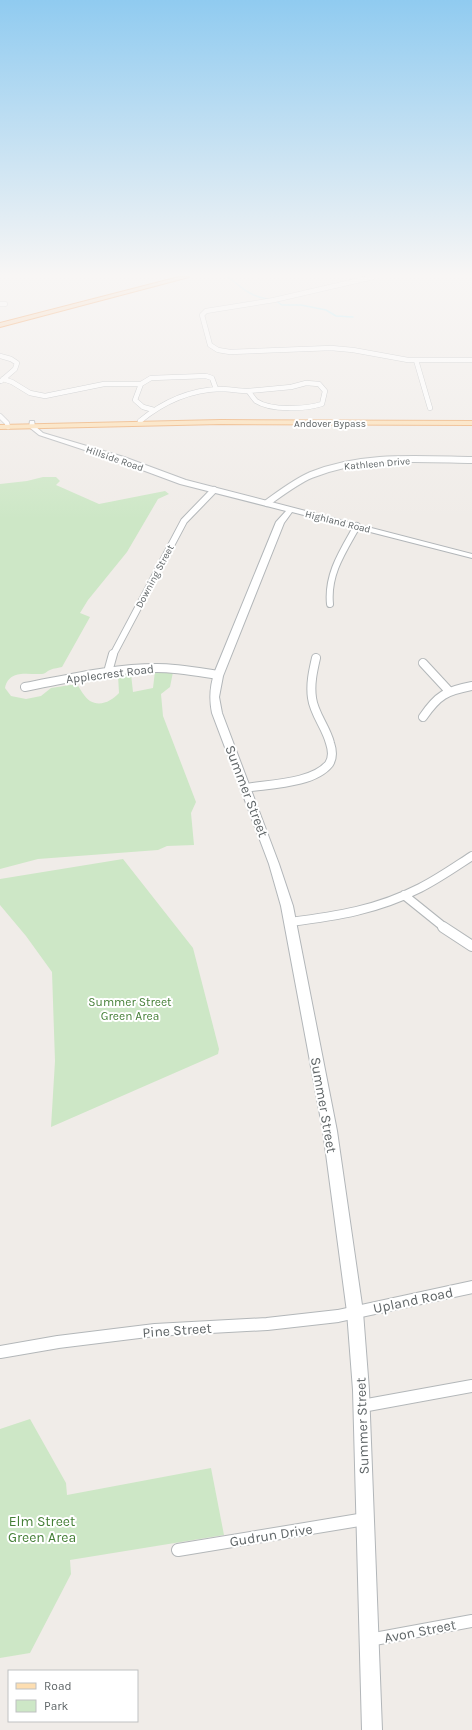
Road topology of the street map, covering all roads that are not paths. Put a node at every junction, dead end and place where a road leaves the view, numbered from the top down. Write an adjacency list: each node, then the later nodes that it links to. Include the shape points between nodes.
1 (6, 358): 5 (street, via 17,363 15,369)
2 (402, 358): 3 (street)
3 (416, 360): 4 (street); 9 (street)
4 (472, 360)
5 (2, 380): 6 (street, via 12,382 30,393 45,396 104,384)
6 (141, 384): 7 (street, via 158,377 206,376 212,378); 10 (street, via 135,400 143,407)
7 (216, 389): 8 (street); 10 (street, via 174,398)
8 (248, 391): 8 (street, via 306,383 319,384 325,391 322,404 312,408 286,408 257,401)
9 (430, 408)
10 (154, 410): 12 (street)
11 (0, 416): 15 (street)
12 (140, 421): 13 (main road, Andover Bypass); 16 (main road, Andover Bypass)
13 (188, 423): 14 (main road, Andover Bypass); 16 (main road, Andover Bypass)
14 (472, 423)
15 (4, 425): 16 (main road, Andover Bypass)
16 (32, 425): 18 (street, Hillside Road, via 41,434)
17 (472, 460): 20 (street, Kathleen Drive, via 385,461 339,466 308,476)
18 (204, 487): 19 (street, Highland Road)
19 (214, 490): 20 (street, Highland Road); 27 (street, Downing Street, via 184,521 110,659)
20 (267, 503): 21 (street, Highland Road)
21 (291, 509): 22 (street, Highland Road); 28 (street, Summer Street, via 280,522)
22 (357, 526): 23 (street, Highland Road); 24 (street, via 332,574 328,593)
23 (472, 556)
24 (330, 604)
25 (316, 658): 33 (street, via 313,704 329,742 330,763 306,778)
26 (423, 663): 31 (street)
27 (108, 672): 28 (street, Applecrest Road, via 157,668); 30 (street, Applecrest Road)
28 (218, 675): 33 (street, Summer Street, via 215,705)
29 (472, 686): 31 (street)
30 (25, 687)
31 (448, 690): 32 (street, via 437,697)
32 (423, 717)
33 (245, 788): 36 (street, Summer Street, via 274,864)
34 (472, 856): 35 (street)
35 (404, 895): 36 (street, via 374,908 354,913); 37 (street, via 451,933)
36 (290, 922): 39 (street, Summer Street, via 329,1124)
37 (472, 946)
38 (472, 1287): 39 (street, Upland Road)
39 (355, 1312): 40 (street, Pine Street, via 288,1322 134,1333); 42 (street, Summer Street)
40 (0, 1352)
41 (472, 1386): 42 (street)
42 (362, 1406): 43 (street, Summer Street)
43 (365, 1519): 44 (street, Gudrun Drive); 46 (street, Summer Street)
44 (178, 1550)
45 (472, 1620): 46 (street, Avon Street)
46 (368, 1641): 47 (street, Summer Street)
47 (372, 1730)

